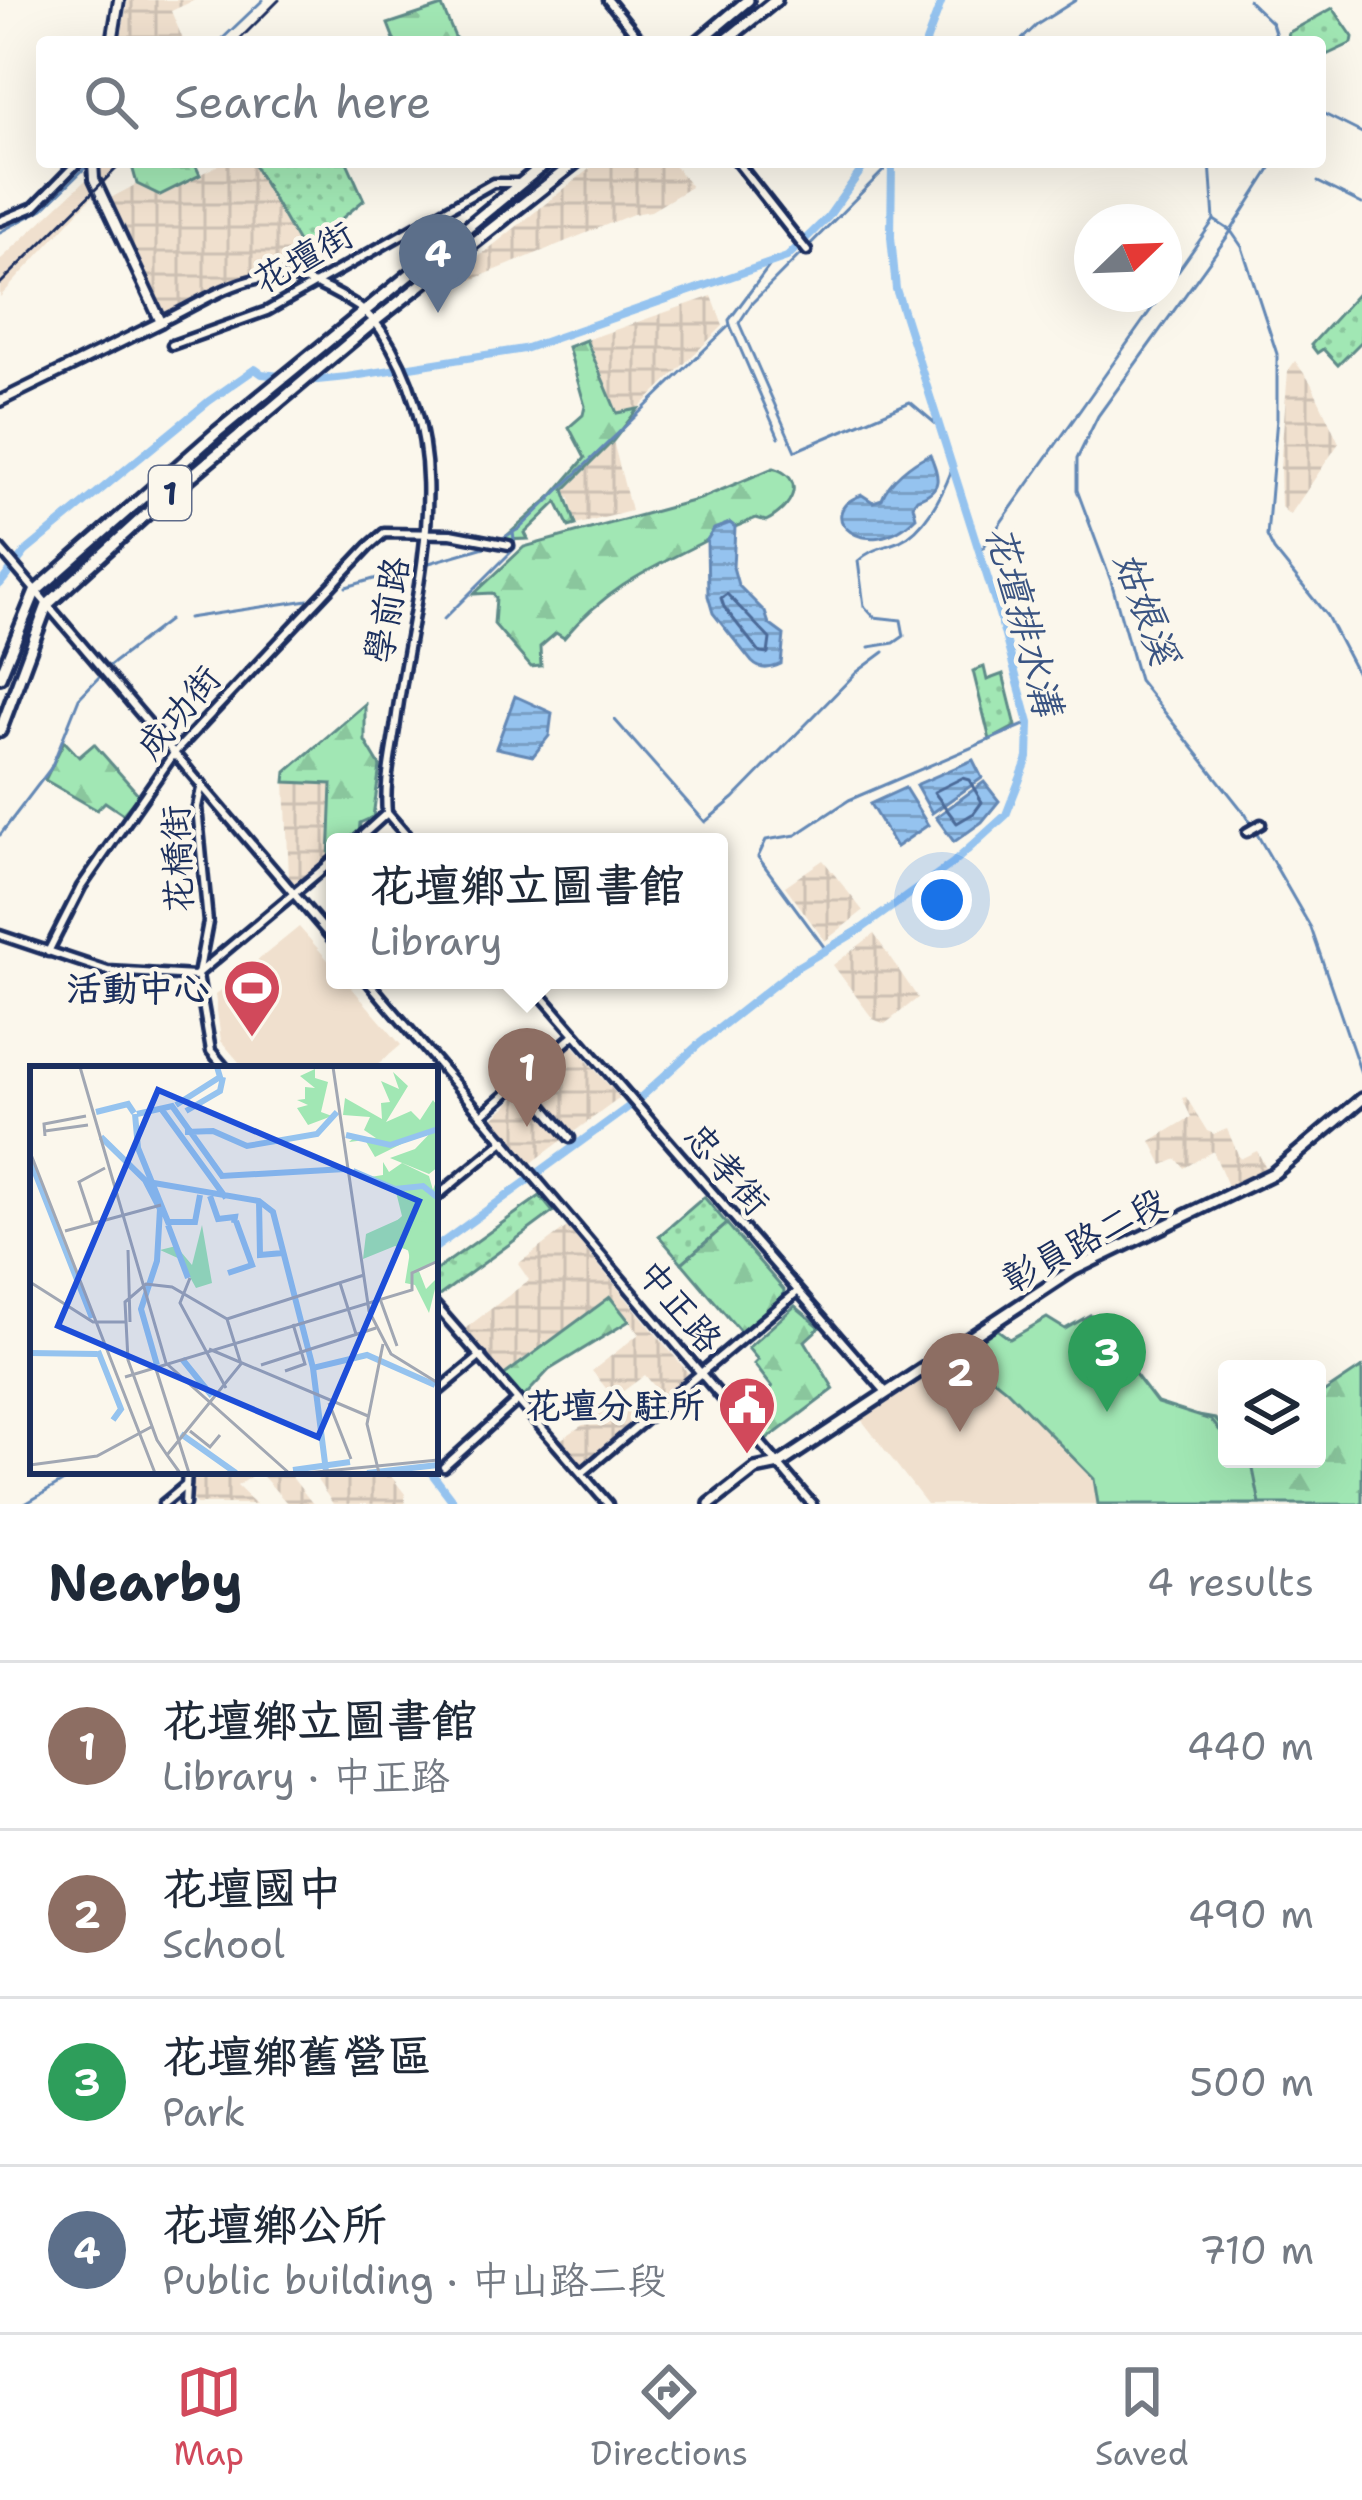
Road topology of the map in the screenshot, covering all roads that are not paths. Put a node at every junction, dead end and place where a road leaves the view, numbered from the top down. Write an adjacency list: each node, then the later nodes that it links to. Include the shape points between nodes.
1 (119, 0): 5 (street)
2 (608, 0): 6 (street)
3 (748, 0): 7 (main road)
4 (776, 0): 8 (main road)
5 (113, 36)
6 (637, 36)
7 (705, 36)
8 (731, 36)
9 (72, 168): 15 (street, via 34,207)
10 (94, 168): 20 (street)
11 (539, 168): 14 (main road, 1)
12 (568, 168): 19 (main road, 1)
13 (742, 168): 16 (street)
14 (520, 183): 17 (street, 花壇街, via 493,183); 18 (main road, 1)
15 (0, 221)
16 (807, 251)
17 (317, 284): 18 (street); 20 (street, via 257,276); 21 (street, 花壇街)
18 (365, 309): 19 (street); 26 (main road, 1)
19 (375, 321): 23 (street, 學前路, via 404,376 428,460); 27 (main road, 1)
20 (160, 322): 22 (street)
21 (172, 345)
22 (0, 400)
23 (427, 536): 24 (street); 30 (street, 成功街, via 384,533); 32 (street, 學前路)
24 (509, 545)
25 (5, 557): 26 (street)
26 (34, 592): 27 (street); 28 (main road, 1)
27 (47, 605): 29 (main road, 1); 30 (street)
28 (0, 677)
29 (0, 731)
30 (175, 752): 31 (street); 41 (street, 成功街, via 81,887)
31 (202, 784): 38 (street); 42 (street, 花橋街, via 208,922)
32 (387, 813): 35 (street); 36 (street)
33 (1261, 824): 34 (street)
34 (1247, 832)
35 (365, 833)
36 (404, 833)
37 (326, 868): 38 (street)
38 (295, 895): 39 (street); 42 (street)
39 (326, 931)
40 (0, 935): 41 (street)
41 (48, 952): 42 (street, via 108,971)
42 (198, 975): 46 (street, 花橋街, via 211,1051)
43 (376, 989): 49 (street)
44 (536, 989): 45 (street, 忠孝街)
45 (574, 1035): 47 (street); 53 (street, 忠孝街)
46 (224, 1066)
47 (521, 1080): 49 (street); 50 (street)
48 (1362, 1099): 58 (main road, 彰員路二段, via 1274,1173 1091,1260)
49 (483, 1114): 51 (street)
50 (570, 1138)
51 (505, 1140): 52 (street); 56 (street, 中正路)
52 (438, 1196)
53 (797, 1292): 56 (street); 58 (street, 忠孝街)
54 (438, 1308): 55 (street)
55 (481, 1356): 57 (street); 59 (street)
56 (701, 1373): 60 (street, 中正路); 62 (street)
57 (438, 1392)
58 (886, 1393): 60 (main road, 彰員路二段)
59 (518, 1400): 61 (street); 62 (street)
60 (779, 1464): 68 (main road, 彰員路二段, via 755,1469); 69 (street, 中正路)
61 (445, 1467)
62 (582, 1473): 67 (street)
63 (188, 1474): 64 (street)
64 (186, 1485): 65 (street); 66 (street)
65 (163, 1504)
66 (185, 1504)
67 (608, 1504)
68 (710, 1504)
69 (812, 1504)

